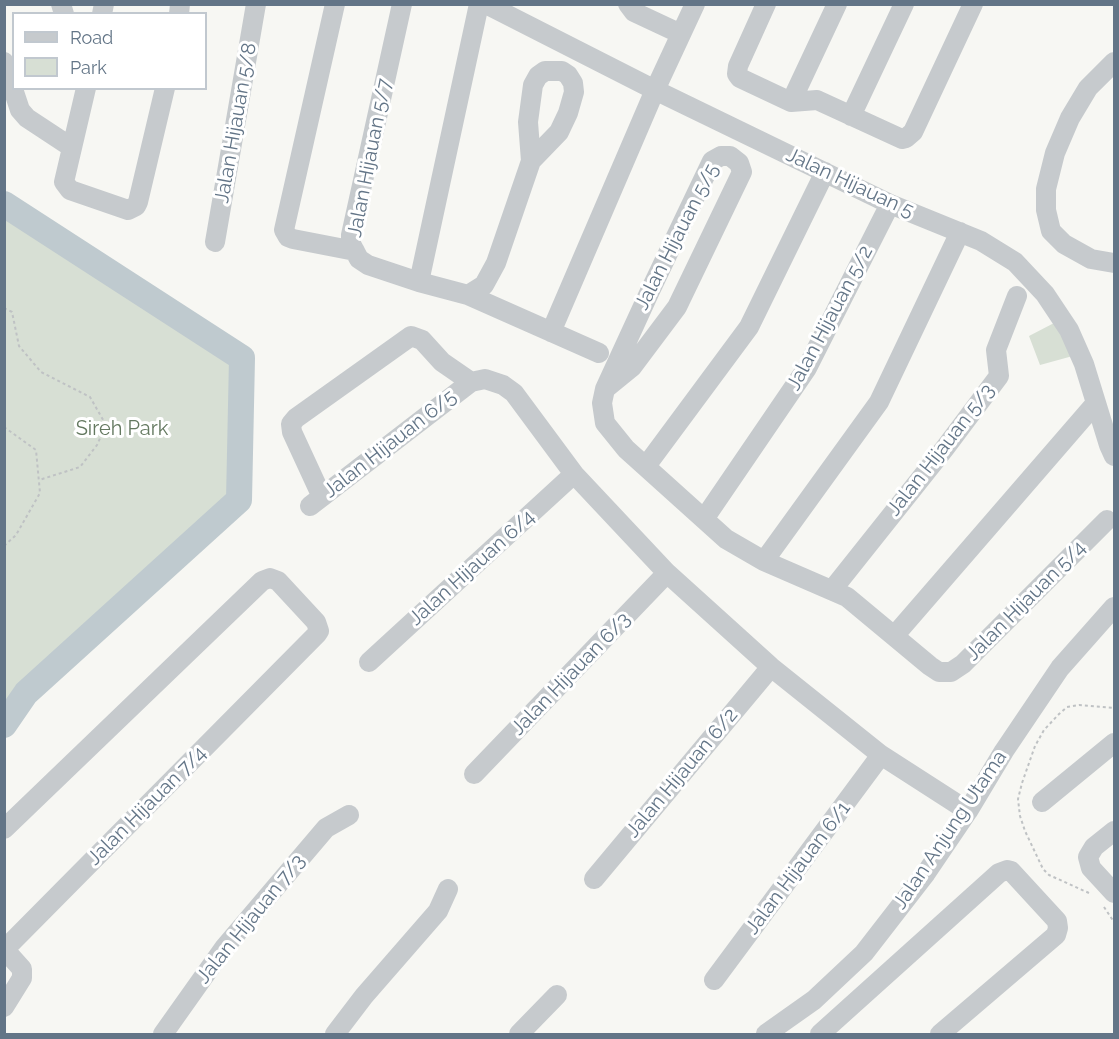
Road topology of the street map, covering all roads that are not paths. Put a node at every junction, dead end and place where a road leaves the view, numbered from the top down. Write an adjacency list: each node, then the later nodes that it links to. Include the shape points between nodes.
1 (256, 4): 27 (street, Jalan Hijauan 5/8)
2 (335, 4): 29 (street, via 284,230 292,239)
3 (402, 4): 29 (street, Jalan Hijauan 5/7, via 351,235)
4 (479, 4): 32 (street)
5 (486, 4): 19 (street, Jalan Hijauan 5)
6 (628, 4): 12 (street, via 634,12)
7 (694, 4): 12 (street)
8 (766, 4): 20 (street, via 737,74)
9 (837, 4): 20 (street)
10 (904, 4): 21 (street)
11 (973, 4): 21 (street, via 910,136 898,138)
12 (681, 34): 19 (street)
13 (4, 62): 15 (street)
14 (1114, 62): 31 (street, via 1088,88 1070,118 1055,153 1046,189 1046,210 1051,231 1064,244 1091,259)
15 (12, 86)
16 (13, 90): 22 (street, via 27,118)
17 (85, 90): 22 (street)
18 (165, 90): 22 (street, via 138,202 132,209 124,210 67,188 64,178)
19 (655, 90): 24 (street, Jalan Hijauan 5); 37 (street)
20 (791, 102): 21 (street, via 814,100)
21 (851, 116)
22 (71, 147)
23 (531, 161): 34 (street, via 490,276)
24 (825, 172): 25 (street, Jalan Hijauan 5); 43 (street, via 749,327)
25 (890, 204): 26 (street, Jalan Hijauan 5); 45 (street, Jalan Hijauan 5/2, via 807,368)
26 (960, 232): 41 (street, Jalan Hijauan 5, via 1015,262 1045,294 1069,330); 47 (street, via 879,402)
27 (215, 242)
28 (672, 243): 30 (street); 30 (street, Jalan Hijauan 5/5, via 712,161 721,156 734,157 742,172); 33 (street, Jalan Hijauan 5/5)
29 (355, 251): 32 (street, Jalan Hijauan 5/7, via 368,265)
30 (702, 257): 36 (street, Jalan Hijauan 5/5)
31 (1114, 263)
32 (419, 282): 34 (street, Jalan Hijauan 5/7)
33 (650, 291): 36 (street); 40 (street, Jalan Hijauan 5/5)
34 (468, 295): 37 (street, Jalan Hijauan 5/7)
35 (1017, 296): 49 (street, Jalan Hijauan 5/3, via 996,350 999,376)
36 (677, 307): 40 (street, Jalan Hijauan 5/5, via 632,367)
37 (551, 332): 38 (street, Jalan Hijauan 5/7)
38 (599, 353)
39 (471, 382): 39 (street, Jalan Hijauan 6/5, via 316,502 292,432 291,424 296,418 411,336 422,340 442,363); 44 (street, via 485,379 514,393)
40 (605, 389): 43 (street, Jalan Hijauan 5/5, via 605,423)
41 (1103, 409): 42 (street, Jalan Hijauan 5); 51 (street)
42 (1114, 456)
43 (646, 466): 45 (street, Jalan Hijauan 5/5)
44 (574, 474): 48 (street); 52 (street, Jalan Hijauan 6/4)
45 (704, 519): 47 (street, Jalan Hijauan 5/5, via 726,539)
46 (1107, 520): 54 (street, Jalan Hijauan 5/4, via 963,664 951,672)
47 (764, 561): 49 (street, Jalan Hijauan 5/5)
48 (667, 573): 53 (street); 57 (street, Jalan Hijauan 6/3)
49 (832, 590): 51 (street, Jalan Hijauan 5/5, via 847,597)
50 (1114, 607): 59 (street, Jalan Anjung Utama, via 1060,668)
51 (895, 635): 54 (street, Jalan Hijauan 5/5)
52 (369, 662)
53 (771, 667): 56 (street); 63 (street, Jalan Hijauan 6/2)
54 (939, 672)
55 (1114, 743): 58 (street)
56 (881, 755): 59 (street); 67 (street, Jalan Hijauan 6/1)
57 (474, 774)
58 (1041, 802)
59 (968, 811): 73 (street, Jalan Anjung Utama, via 927,873 864,953 814,1000)
60 (349, 815): 70 (street, Jalan Hijauan 7/3, via 326,828 224,948)
61 (4, 830): 66 (street, Jalan Hijauan 7/4, via 266,579 278,581 312,618 318,627 317,634)
62 (1114, 831): 65 (street, via 1088,857 1091,868)
63 (594, 879)
64 (448, 889): 71 (street, via 438,910)
65 (1114, 893)
66 (5, 950): 69 (street, via 22,969)
67 (714, 980)
68 (557, 995): 72 (street)
69 (4, 1007)
70 (163, 1035)
71 (335, 1035)
72 (519, 1035)
73 (766, 1035)
74 (820, 1035): 75 (street, via 1003,871 1011,871 1057,921 1056,935)
75 (940, 1035)

